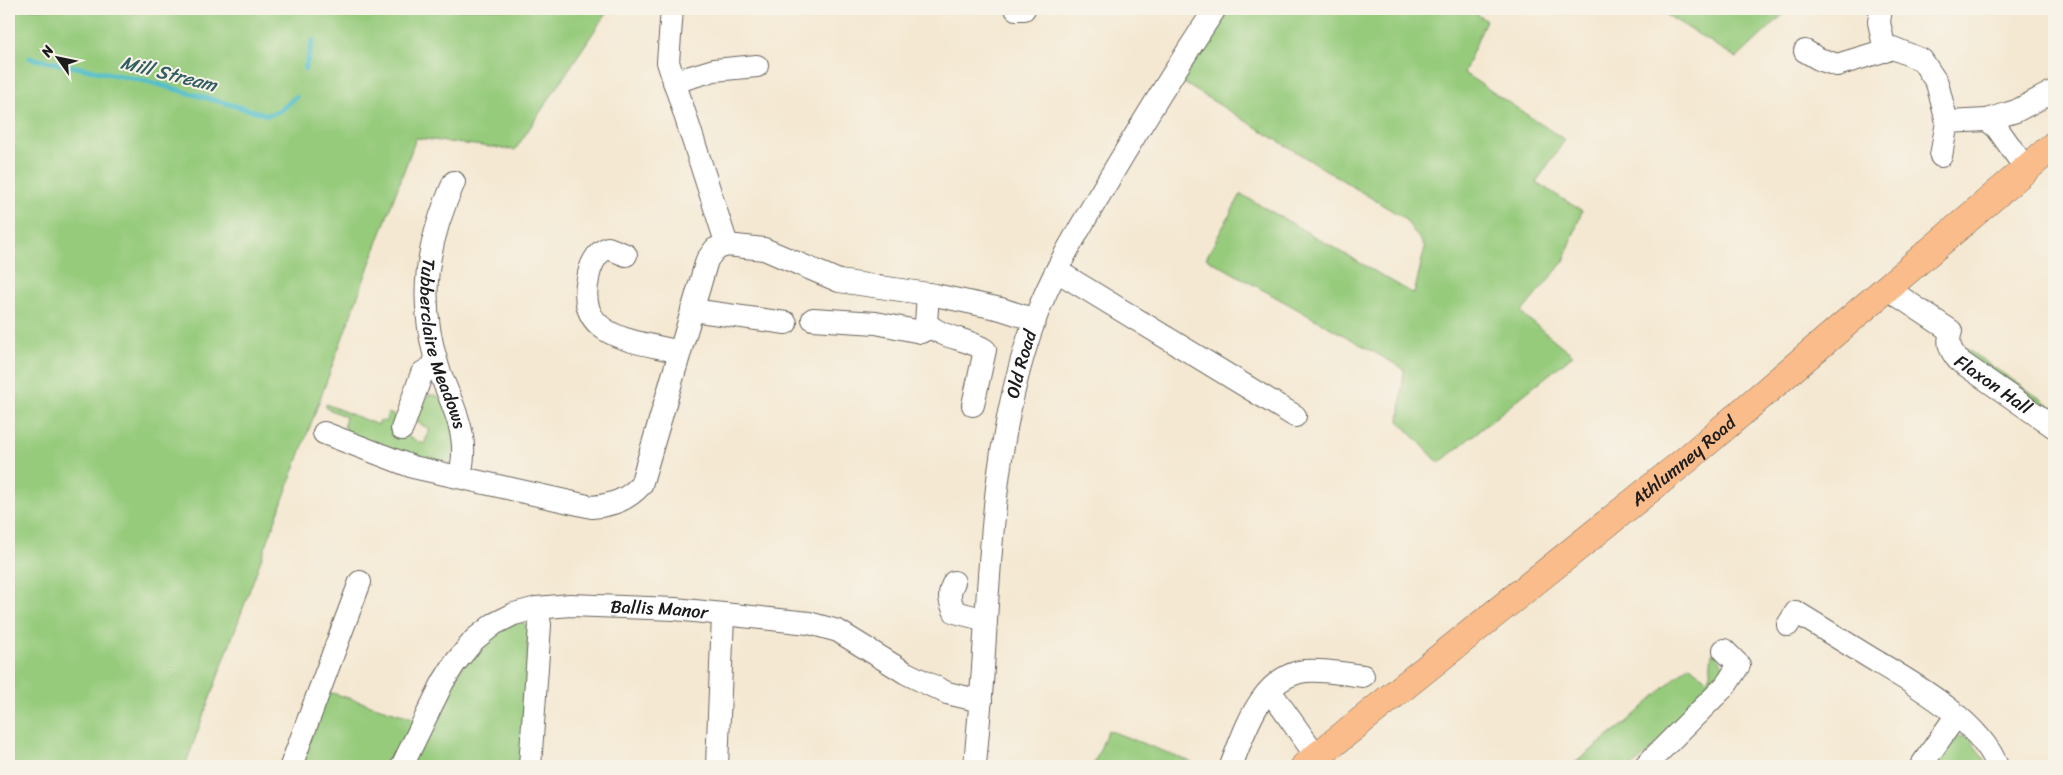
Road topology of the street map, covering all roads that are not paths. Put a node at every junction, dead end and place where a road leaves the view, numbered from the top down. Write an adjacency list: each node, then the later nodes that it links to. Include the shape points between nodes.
1 (672, 9): 9 (street, via 668,62)
2 (1016, 9): 3 (street)
3 (1024, 9)
4 (1215, 9): 19 (street, Old Road, via 1126,150)
5 (1882, 9): 7 (street, via 1879,22)
6 (1805, 51): 7 (street, via 1836,65)
7 (1885, 51): 12 (street, via 1894,48 1922,60 1936,83)
8 (757, 66): 9 (street, via 714,70)
9 (674, 82): 17 (street)
10 (2054, 91): 11 (street, via 2016,111)
11 (1986, 120): 12 (street); 15 (street, via 1997,128)
12 (1947, 122): 14 (street)
13 (2054, 145): 15 (main road, Athlumney Road)
14 (1941, 156)
15 (2026, 169): 20 (main road, Athlumney Road)
16 (454, 182): 28 (street, Tubberclaire Meadows, via 434,237 427,269 426,297)
17 (727, 244): 21 (street, via 764,249 839,281); 22 (street, via 714,249 707,260)
18 (626, 255): 27 (street, via 608,248 596,258 587,280 587,302 595,323 621,337)
19 (1057, 272): 24 (street, Old Road); 30 (street)
20 (1888, 289): 31 (street, Flaxon Hall, via 1951,331 1948,340 1958,360); 46 (main road, Athlumney Road, via 1679,466)
21 (928, 294): 24 (street, via 1001,309); 26 (street, via 926,323)
22 (692, 310): 25 (street); 27 (street)
23 (813, 318): 26 (street, via 876,323 921,332)
24 (1035, 320): 39 (street, Old Road, via 1019,370 1004,445 991,535)
25 (786, 323)
26 (931, 327): 29 (street, via 985,350)
27 (680, 352): 34 (street, via 641,485 620,502 592,506)
28 (437, 364): 32 (street, via 422,373); 34 (street, Tubberclaire Meadows, via 462,433 464,453)
29 (973, 405)
30 (1295, 416)
31 (2054, 426)
32 (402, 428)
33 (324, 433): 34 (street, via 413,467)
34 (460, 477)
35 (360, 582): 47 (street)
36 (954, 582): 39 (street, via 949,601 955,612)
37 (537, 608): 38 (street, Ballis Manor, via 570,605 674,609); 48 (street, Ballis Manor, via 507,617 475,639 443,682); 49 (street, via 540,625)
38 (723, 616): 44 (street, Ballis Manor, via 809,624 838,631 906,673 947,693); 50 (street)
39 (986, 620): 44 (street, Old Road)
40 (1788, 624): 45 (street, via 1796,612 1922,688)
41 (1724, 650): 53 (street, via 1739,665 1726,685)
42 (1363, 676): 43 (street, via 1305,671 1292,674)
43 (1270, 691): 46 (street); 52 (street, via 1252,714)
44 (981, 701): 51 (street, Old Road)
45 (1956, 716): 54 (street); 55 (street, via 1988,747)
46 (1311, 761)
47 (291, 766)
48 (402, 766)
49 (530, 766)
50 (717, 766)
51 (975, 766)
52 (1231, 766)
53 (1645, 766)
54 (1921, 766)
55 (1997, 766)

